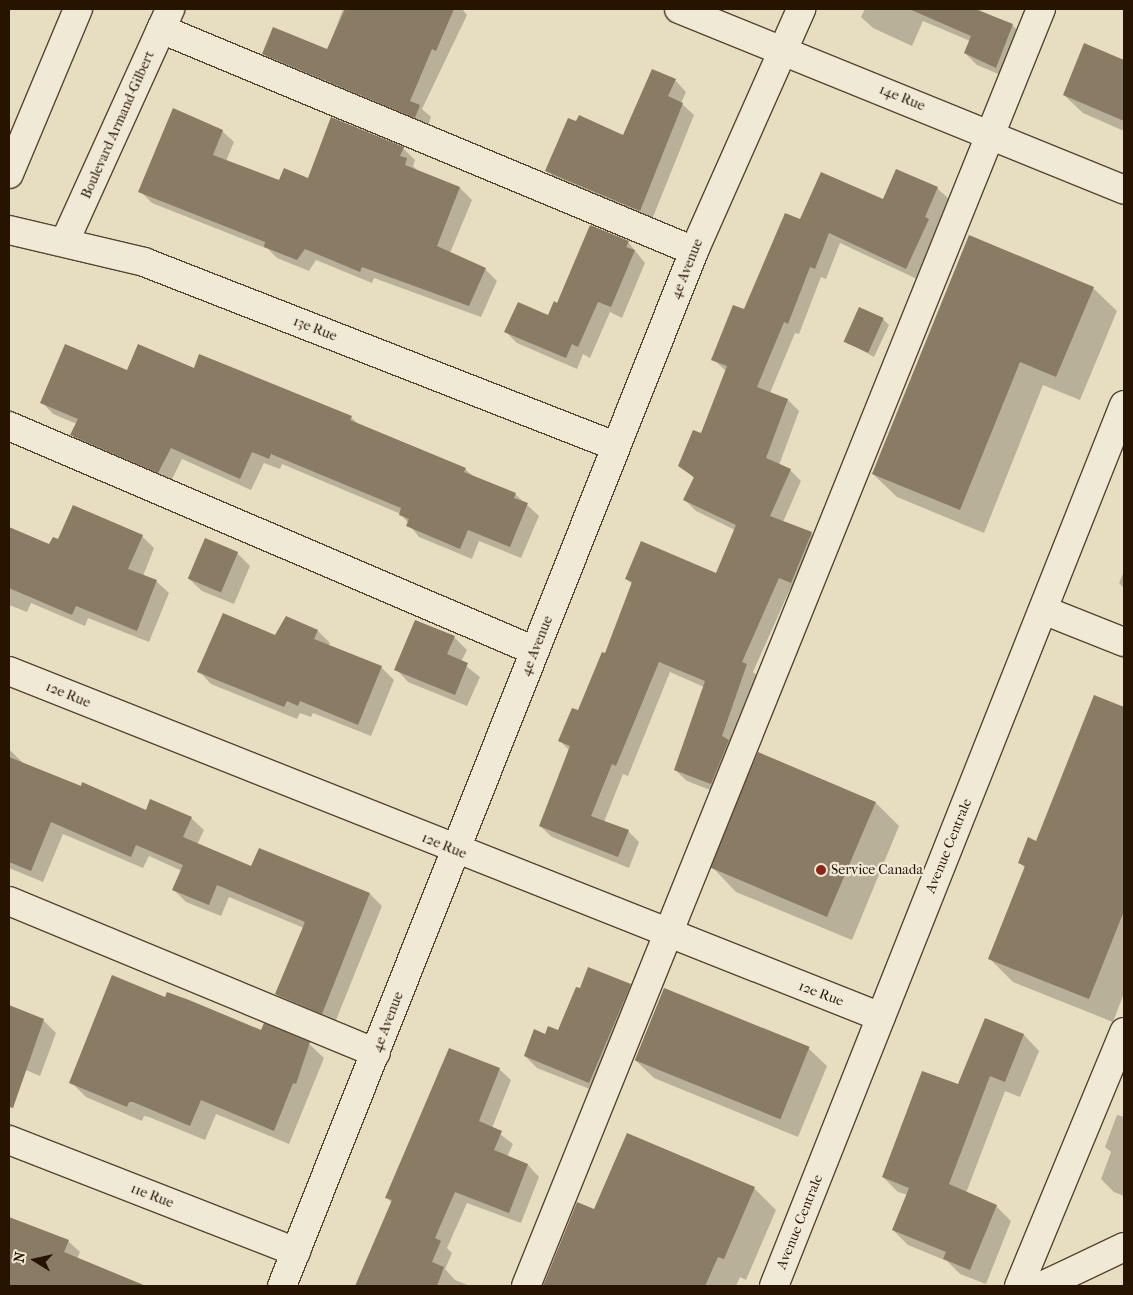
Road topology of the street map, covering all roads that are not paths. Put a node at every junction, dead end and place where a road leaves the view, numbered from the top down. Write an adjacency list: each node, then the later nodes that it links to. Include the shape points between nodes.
1 (78, 9): 8 (street)
2 (679, 9): 6 (street, 14e Rue)
3 (801, 9): 6 (street, 4e Avenue)
4 (1041, 9): 7 (street)
5 (165, 19): 11 (street, Boulevard Armand-Gilbert); 12 (street)
6 (784, 49): 7 (street, 14e Rue); 12 (street, 4e Avenue)
7 (992, 135): 9 (street, 14e Rue); 22 (street)
8 (9, 174)
9 (1124, 190)
10 (9, 230): 11 (street, 13e Rue)
11 (65, 241): 15 (street, 13e Rue, via 144,262)
12 (694, 251): 15 (street, 4e Avenue)
13 (1124, 405): 16 (street, Avenue Centrale)
14 (9, 426): 18 (street)
15 (615, 446): 18 (street, 4e Avenue)
16 (1043, 610): 17 (street); 23 (street, Avenue Centrale)
17 (1124, 642)
18 (535, 651): 20 (street, 4e Avenue)
19 (9, 671): 20 (street, 12e Rue)
20 (455, 850): 22 (street, 12e Rue); 25 (street, 4e Avenue)
21 (9, 901): 25 (street)
22 (669, 935): 23 (street, 12e Rue); 30 (street)
23 (881, 1017): 31 (street, Avenue Centrale)
24 (1124, 1032): 32 (street)
25 (376, 1053): 28 (street, 4e Avenue)
26 (9, 1140): 28 (street, 11e Rue)
27 (1124, 1247): 33 (street)
28 (296, 1252): 29 (street, 4e Avenue)
29 (282, 1286)
30 (526, 1286)
31 (774, 1286)
32 (1018, 1286)
33 (1042, 1286)

